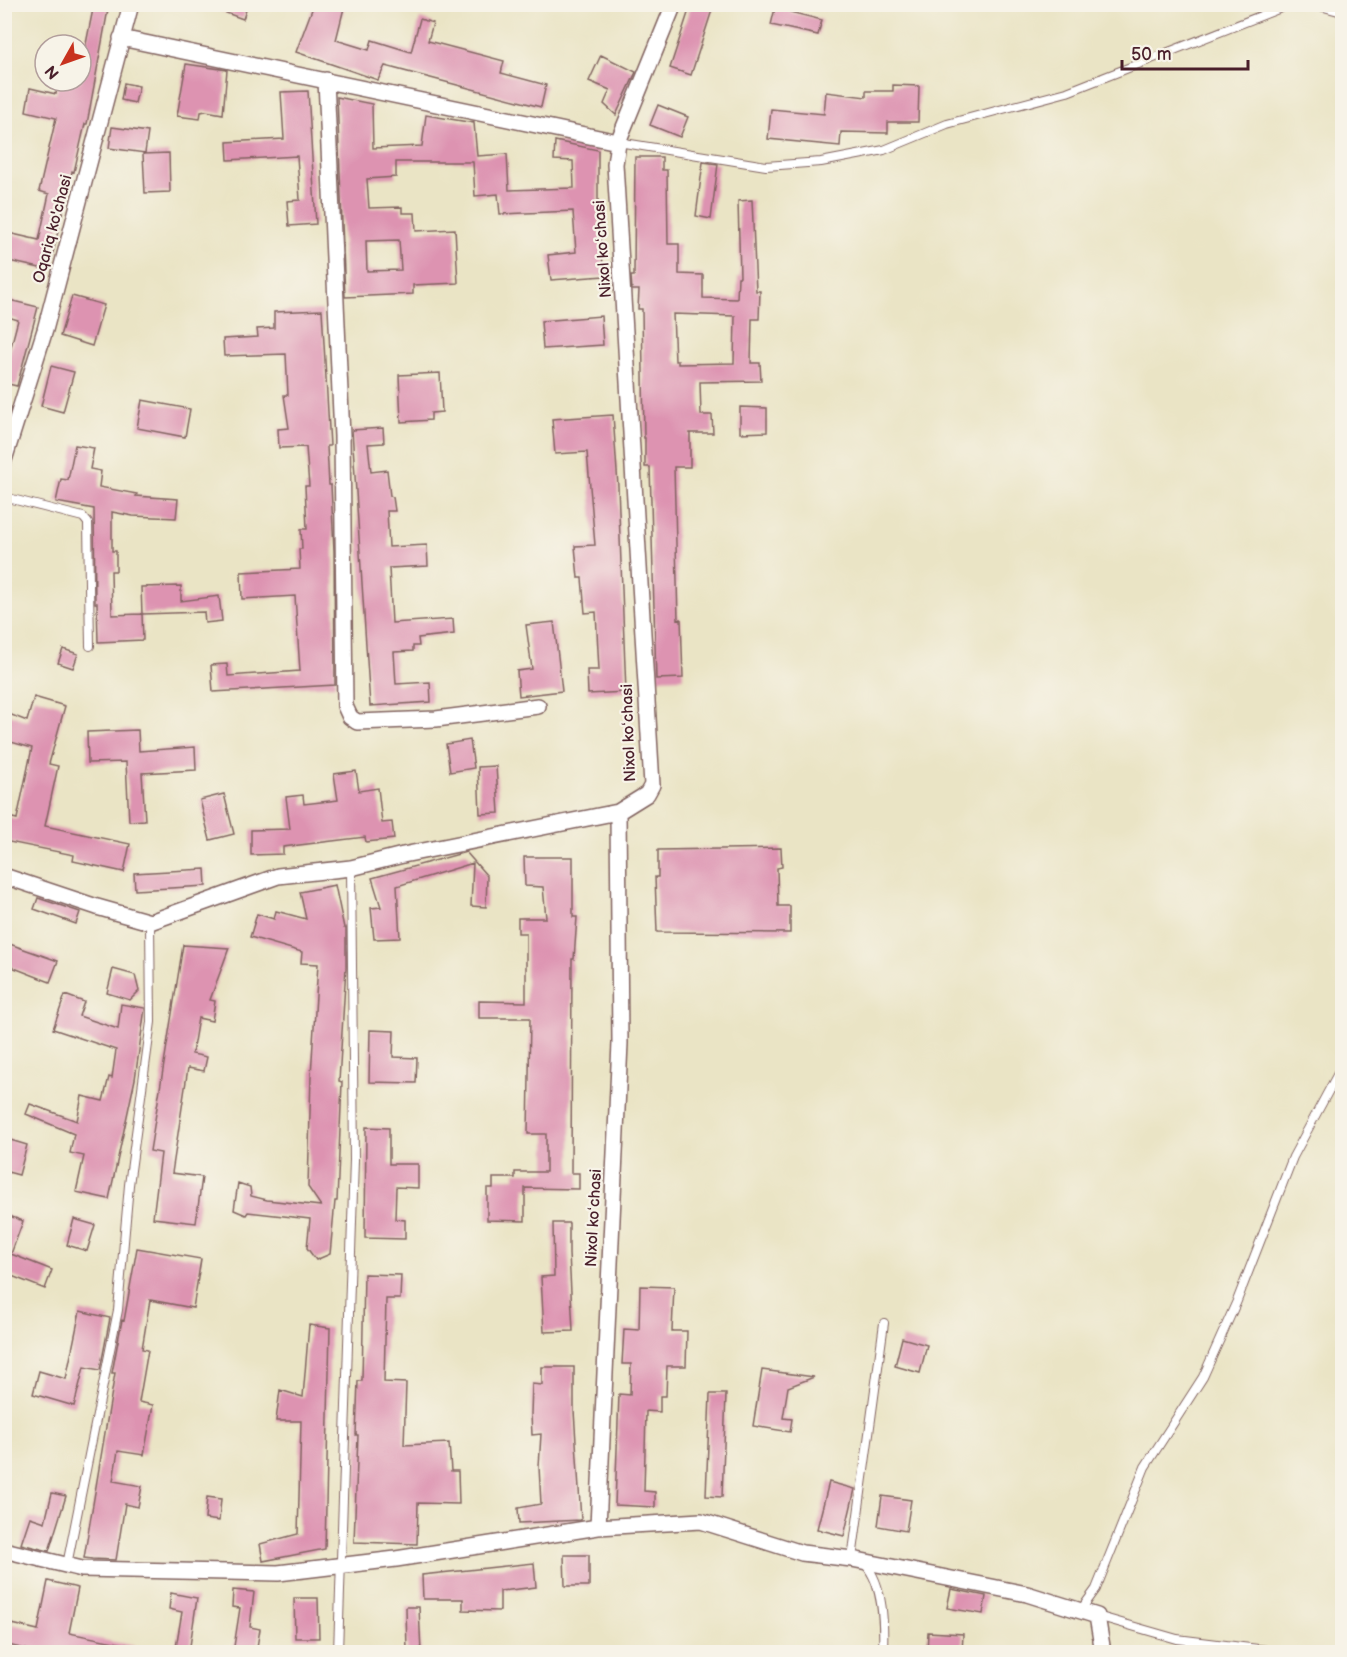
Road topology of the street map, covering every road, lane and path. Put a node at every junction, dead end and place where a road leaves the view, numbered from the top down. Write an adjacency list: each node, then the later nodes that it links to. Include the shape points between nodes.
1 (131, 4): 6 (street, Oqariq ko'chasi)
2 (674, 4): 8 (street, Nixol koʻchasi)
3 (1292, 4): 8 (lane, via 1067,92 947,124 884,150 821,162 766,166)
4 (1312, 4): 5 (lane)
5 (1342, 12)
6 (121, 38): 7 (street); 9 (street, Oqariq ko'chasi, via 45,330)
7 (326, 80): 8 (street); 12 (street, via 342,436 345,706 357,722 436,719)
8 (618, 142): 13 (street, Nixol koʻchasi, via 615,164 652,784 647,794)
9 (4, 460)
10 (4, 497): 11 (lane, via 83,517 88,523)
11 (90, 646)
12 (538, 706)
13 (618, 812): 14 (street); 19 (street, Nixol koʻchasi, via 620,1043)
14 (351, 868): 16 (street, via 278,876); 23 (lane, via 354,1160)
15 (4, 876): 16 (street)
16 (150, 922): 22 (lane, via 151,1022 129,1185 118,1310)
17 (1342, 1066): 24 (lane, via 1293,1157 1203,1377 1145,1467 1096,1589)
18 (884, 1323): 21 (lane)
19 (597, 1527): 21 (street, via 701,1521 802,1553); 23 (street)
20 (4, 1550): 22 (street)
21 (857, 1560): 24 (street, via 1027,1594); 27 (lane, via 873,1574 876,1583 884,1622)
22 (67, 1565): 23 (street, via 82,1569 278,1573)
23 (341, 1565): 26 (lane)
24 (1080, 1611): 25 (street)
25 (1096, 1616): 28 (street); 29 (lane, via 1177,1639)
26 (338, 1653)
27 (883, 1653)
28 (1103, 1653)
29 (1283, 1653)

